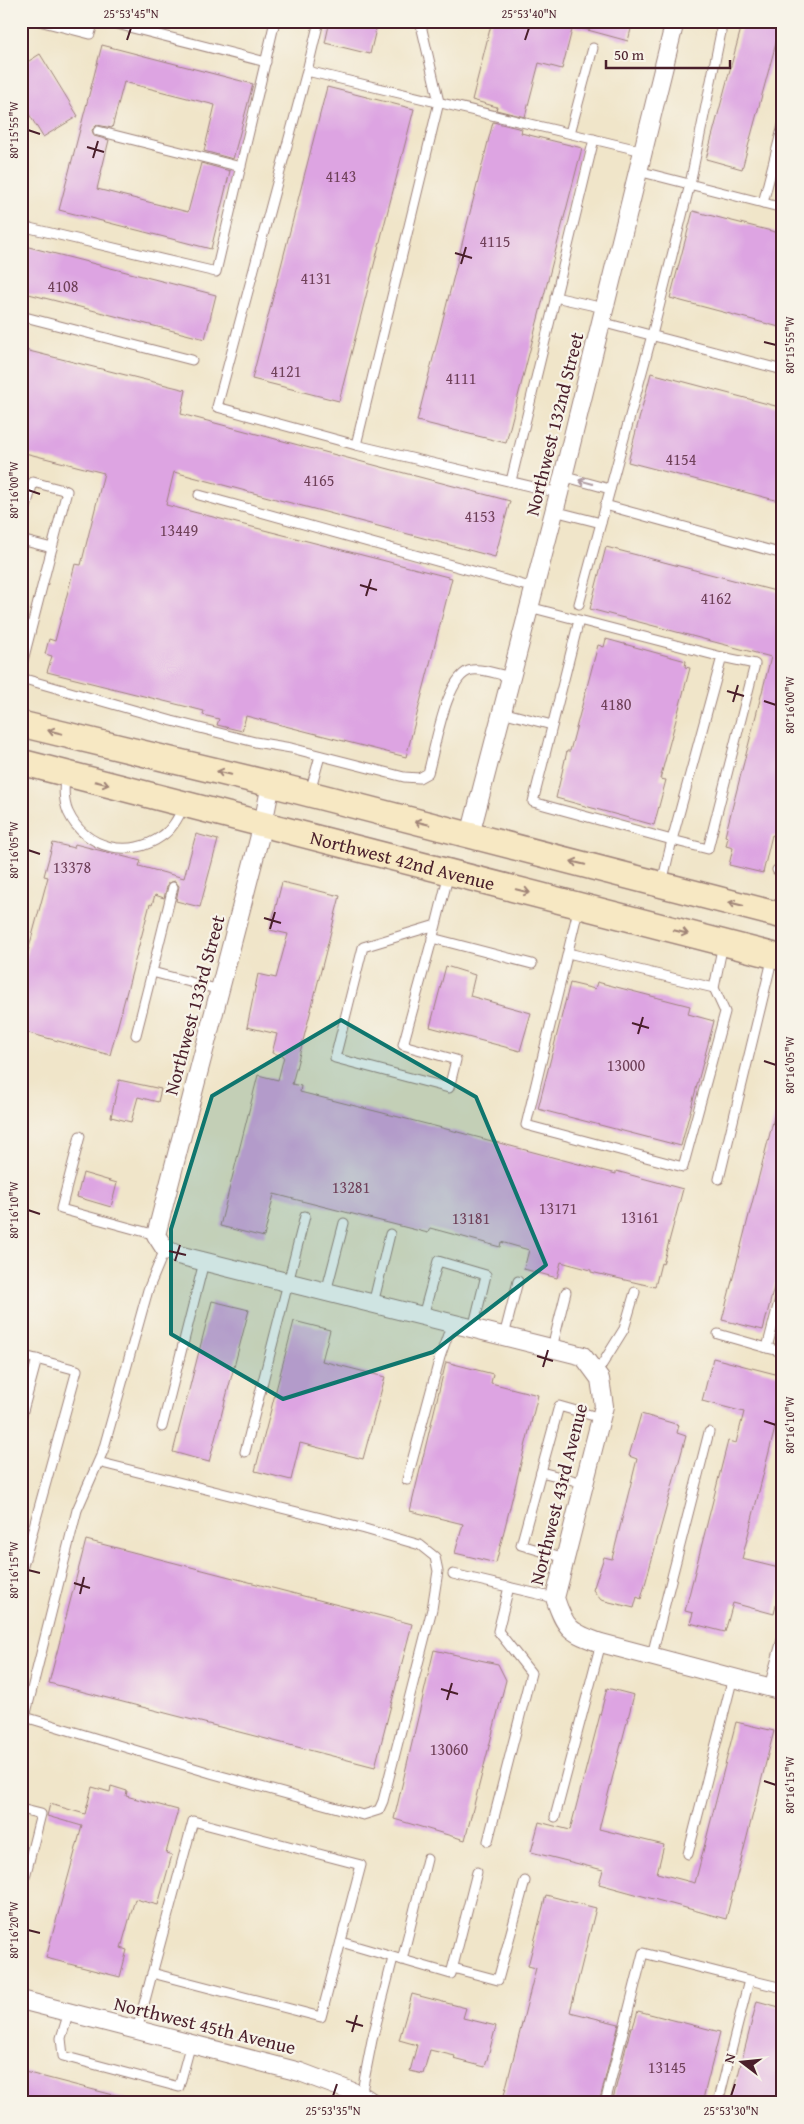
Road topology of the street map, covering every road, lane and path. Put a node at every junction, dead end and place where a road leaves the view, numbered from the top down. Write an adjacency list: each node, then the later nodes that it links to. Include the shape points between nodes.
1 (39, 21): 2 (lane, via 90,34)
2 (94, 21)
3 (105, 21): 10 (lane)
4 (275, 21): 10 (lane)
5 (319, 21): 11 (lane)
6 (420, 21): 12 (lane)
7 (675, 21): 17 (street, Northwest 132nd Street)
8 (719, 21): 20 (lane, via 721,32)
9 (593, 48): 15 (lane)
10 (266, 62): 18 (lane)
11 (307, 71): 12 (lane); 30 (lane, via 216,407)
12 (439, 102): 15 (lane); 30 (lane)
13 (783, 125): 21 (lane)
14 (98, 131): 18 (lane)
15 (570, 133): 16 (lane)
16 (594, 139): 17 (lane); 24 (lane)
17 (643, 151): 19 (street, Northwest 132nd Street)
18 (241, 167): 23 (lane, via 216,272)
19 (638, 171): 20 (lane); 25 (street, Northwest 132nd Street)
20 (690, 184): 21 (lane); 27 (lane)
21 (763, 203): 22 (lane)
22 (783, 208)
23 (21, 226)
24 (556, 297): 25 (lane); 32 (lane)
25 (602, 315): 27 (lane); 31 (street, Northwest 132nd Street)
26 (21, 316): 28 (lane)
27 (652, 336): 29 (lane); 33 (lane)
28 (192, 360)
29 (783, 370)
30 (356, 445): 32 (lane)
31 (562, 476): 33 (lane, one-way to 31); 34 (street, Northwest 132nd Street)
32 (511, 481): 34 (lane)
33 (610, 488): 36 (lane)
34 (559, 493): 37 (street, Northwest 132nd Street)
35 (199, 495): 43 (lane)
36 (605, 505): 38 (lane); 42 (lane)
37 (554, 511): 38 (lane); 43 (street, Northwest 132nd Street)
38 (601, 523): 44 (lane)
39 (21, 525): 41 (lane, via 32,482 67,490)
40 (21, 540): 41 (lane)
41 (52, 548): 48 (lane)
42 (783, 554)
43 (534, 588): 45 (street, Northwest 132nd Street)
44 (579, 604)
45 (529, 607): 46 (lane); 49 (street, Northwest 132nd Street)
46 (579, 620): 47 (lane); 53 (lane)
47 (722, 657): 62 (lane); 62 (lane, via 755,664 708,849)
48 (21, 668)
49 (510, 677): 51 (street, Northwest 132nd Street); 54 (lane, via 472,670 460,676 450,692 428,773 419,778)
50 (21, 678): 54 (lane, via 172,721)
51 (502, 712): 53 (lane); 61 (street, Northwest 132nd Street)
52 (21, 724): 57 (main road, one-way to 52)
53 (552, 725): 62 (lane, via 533,802)
54 (320, 756): 58 (lane)
55 (21, 762): 56 (main road, Northwest 42nd Avenue)
56 (65, 774): 59 (main road, Northwest 42nd Avenue, one-way to 59); 59 (lane, via 63,793 78,828 92,840 110,848 147,845 164,836)
57 (272, 784): 58 (main road); 60 (street, Northwest 133rd Street)
58 (310, 794): 61 (main road, one-way to 58)
59 (184, 804): 60 (main road, Northwest 42nd Avenue)
60 (263, 824): 63 (main road, Northwest 42nd Avenue); 76 (street, Northwest 133rd Street)
61 (470, 835): 63 (main road); 64 (main road, one-way to 61)
62 (672, 840): 64 (lane)
63 (454, 874): 66 (main road, Northwest 42nd Avenue, one-way to 66); 68 (lane)
64 (662, 885): 67 (main road, one-way to 64)
65 (173, 887): 74 (lane)
66 (579, 906): 70 (main road, Northwest 42nd Avenue, one-way to 70); 71 (lane)
67 (783, 916)
68 (436, 925): 69 (lane); 69 (lane, via 363,947 335,1058 449,1088 456,1060 403,1045)
69 (432, 938): 73 (lane)
70 (724, 943): 72 (main road, Northwest 42nd Avenue); 75 (lane)
71 (568, 953): 75 (lane); 75 (lane, via 526,1125 683,1166 725,1012)
72 (778, 957): 79 (lane)
73 (532, 964)
74 (152, 972): 76 (lane); 77 (lane)
75 (714, 988)
76 (220, 990): 83 (street, Northwest 133rd Street)
77 (136, 1036)
78 (80, 1136): 83 (lane, via 62,1209)
79 (719, 1179)
80 (304, 1216): 86 (lane)
81 (344, 1223): 88 (lane)
82 (390, 1234): 91 (lane)
83 (160, 1242): 84 (street, Northwest 43rd Avenue, via 178,1255); 108 (lane)
84 (204, 1262): 86 (street, Northwest 43rd Avenue); 105 (lane)
85 (518, 1281): 96 (lane)
86 (288, 1283): 88 (street, Northwest 43rd Avenue); 107 (lane)
87 (783, 1286): 98 (lane)
88 (326, 1292): 91 (street, Northwest 43rd Avenue)
89 (566, 1292): 97 (lane)
90 (635, 1292): 102 (lane, via 624,1329)
91 (373, 1304): 92 (street, Northwest 43rd Avenue)
92 (423, 1316): 93 (street, Northwest 43rd Avenue); 94 (lane, via 438,1262 486,1275)
93 (452, 1323): 94 (street, Northwest 43rd Avenue); 110 (lane)
94 (473, 1329): 96 (street, Northwest 43rd Avenue)
95 (718, 1334): 98 (lane)
96 (504, 1336): 97 (street, Northwest 43rd Avenue)
97 (552, 1348): 102 (street, Northwest 43rd Avenue, via 584,1356)
98 (767, 1348): 99 (lane)
99 (783, 1352)
100 (21, 1354): 101 (lane)
101 (37, 1359): 103 (lane); 113 (lane, via 77,1370)
102 (596, 1374): 104 (street, Northwest 43rd Avenue, via 600,1379 604,1406)
103 (21, 1418)
104 (601, 1418): 109 (lane, via 559,1406); 111 (street, Northwest 43rd Avenue)
105 (162, 1427)
106 (709, 1432): 119 (lane)
107 (245, 1452)
108 (98, 1462): 108 (lane, via 76,1510 25,1717 363,1815 379,1810 432,1609 438,1571 435,1557 420,1545 366,1529)
109 (541, 1472): 111 (lane); 112 (lane, via 521,1545)
110 (407, 1480)
111 (584, 1483): 112 (street, Northwest 43rd Avenue)
112 (565, 1558): 116 (street, Northwest 43rd Avenue)
113 (21, 1573)
114 (453, 1574): 115 (lane)
115 (509, 1587): 116 (lane); 124 (lane, via 498,1631 531,1673)
116 (555, 1598): 118 (street, Northwest 43rd Avenue, via 562,1619 576,1635)
117 (783, 1636): 121 (lane)
118 (601, 1643): 119 (street, Northwest 43rd Avenue); 123 (lane)
119 (652, 1655): 120 (street, Northwest 43rd Avenue)
120 (733, 1677): 121 (street, Northwest 43rd Avenue); 125 (lane)
121 (776, 1689)
122 (21, 1809): 129 (lane, via 42,1814)
123 (555, 1817)
124 (488, 1841)
125 (688, 1854)
126 (427, 1859): 131 (lane)
127 (477, 1872): 132 (lane)
128 (525, 1881): 132 (lane, via 498,1980)
129 (21, 1893)
130 (341, 1942): 131 (lane); 133 (lane, via 321,2017); 133 (lane, via 361,1866 193,1821)
131 (397, 1959): 132 (lane, via 451,1974); 140 (lane, via 372,2040)
132 (453, 1968)
133 (152, 1973): 138 (lane)
134 (749, 1980): 135 (lane); 141 (lane, via 643,1953); 142 (lane)
135 (783, 1988)
136 (21, 2000): 137 (street, Northwest 45th Avenue)
137 (69, 2012): 138 (street, Northwest 45th Avenue); 139 (lane, via 61,2038 63,2056 179,2087)
138 (137, 2030): 139 (street, Northwest 45th Avenue)
139 (191, 2043): 140 (street, Northwest 45th Avenue, via 300,2072)
140 (364, 2100)
141 (605, 2103)
142 (718, 2103)

